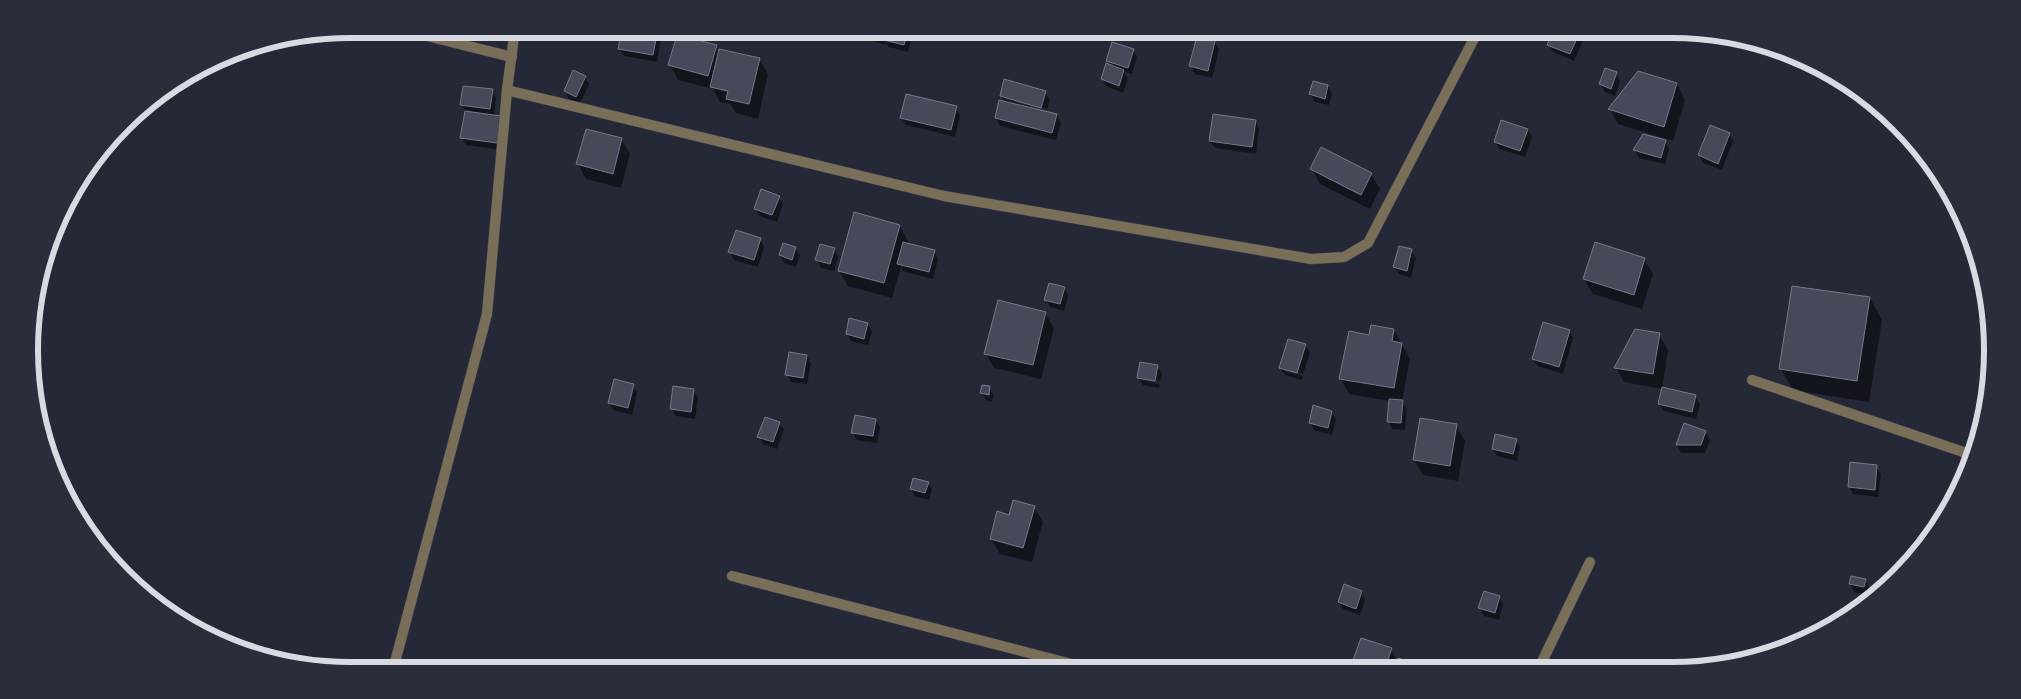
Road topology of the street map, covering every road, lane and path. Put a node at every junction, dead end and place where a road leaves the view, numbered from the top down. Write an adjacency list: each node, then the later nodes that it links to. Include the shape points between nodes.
1 (431, 37): 4 (street)
2 (514, 37): 4 (street)
3 (1475, 37): 5 (street, via 1368,243 1344,257 1311,259 944,196)
4 (512, 57): 5 (street)
5 (507, 90): 10 (street, via 487,314)
6 (1752, 380): 7 (street)
7 (1966, 453)
8 (1590, 562): 12 (street)
9 (732, 576): 11 (street)
10 (395, 662)
11 (1064, 662)
12 (1542, 662)

